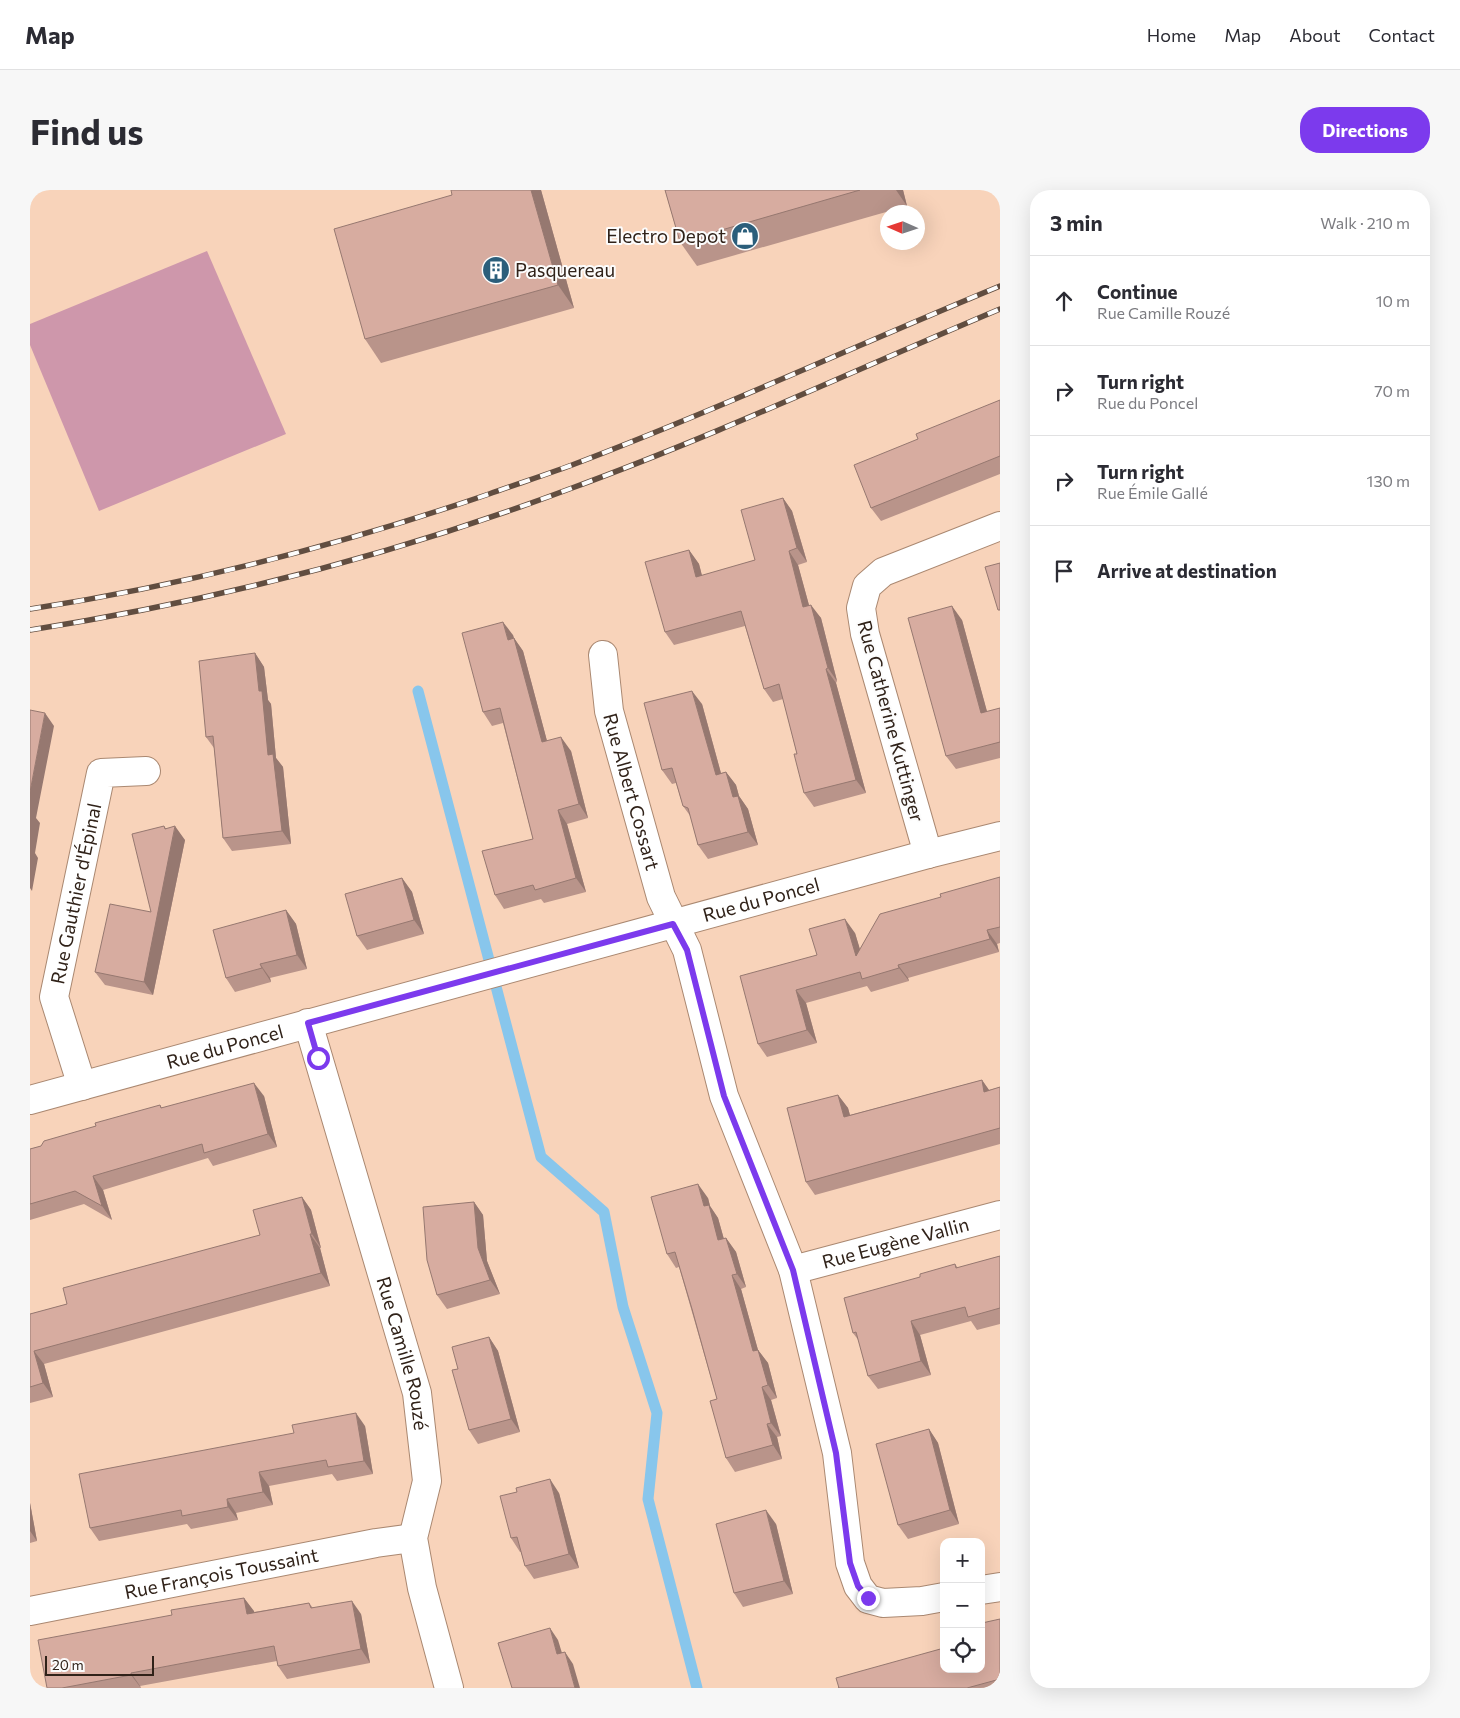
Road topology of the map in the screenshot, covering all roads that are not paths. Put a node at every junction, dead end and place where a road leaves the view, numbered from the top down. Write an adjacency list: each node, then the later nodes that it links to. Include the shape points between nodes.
1 (1000, 526): 5 (street, Rue Catherine Kuttinger, via 883,572 867,586 861,608 865,634)
2 (603, 655): 6 (street, Rue Albert Cossart, via 609,711 661,897)
3 (146, 771): 8 (street, Rue Gauthier d'Épinal, via 101,773 54,997)
4 (1000, 836): 5 (street, Rue du Poncel)
5 (928, 854): 6 (street, Rue du Poncel)
6 (673, 924): 7 (street, Rue du Poncel); 11 (street, Rue Albert Cossart, via 687,950 724,1096)
7 (308, 1023): 8 (street, Rue du Poncel); 12 (street, Rue Camille Rouzé, via 417,1393 427,1481)
8 (82, 1086): 9 (street, Rue du Poncel)
9 (30, 1100)
10 (1000, 1215): 11 (street, Rue Eugène Vallin)
11 (793, 1270): 15 (street, Rue Albert Cossart, via 836,1453 850,1563 858,1586 868,1598 883,1603)
12 (413, 1538): 16 (street, Rue François Toussaint); 17 (street, Rue Camille Rouzé, via 422,1588)
13 (1000, 1587): 14 (street)
14 (985, 1589)
15 (940, 1598)
16 (30, 1611)
17 (449, 1688)

